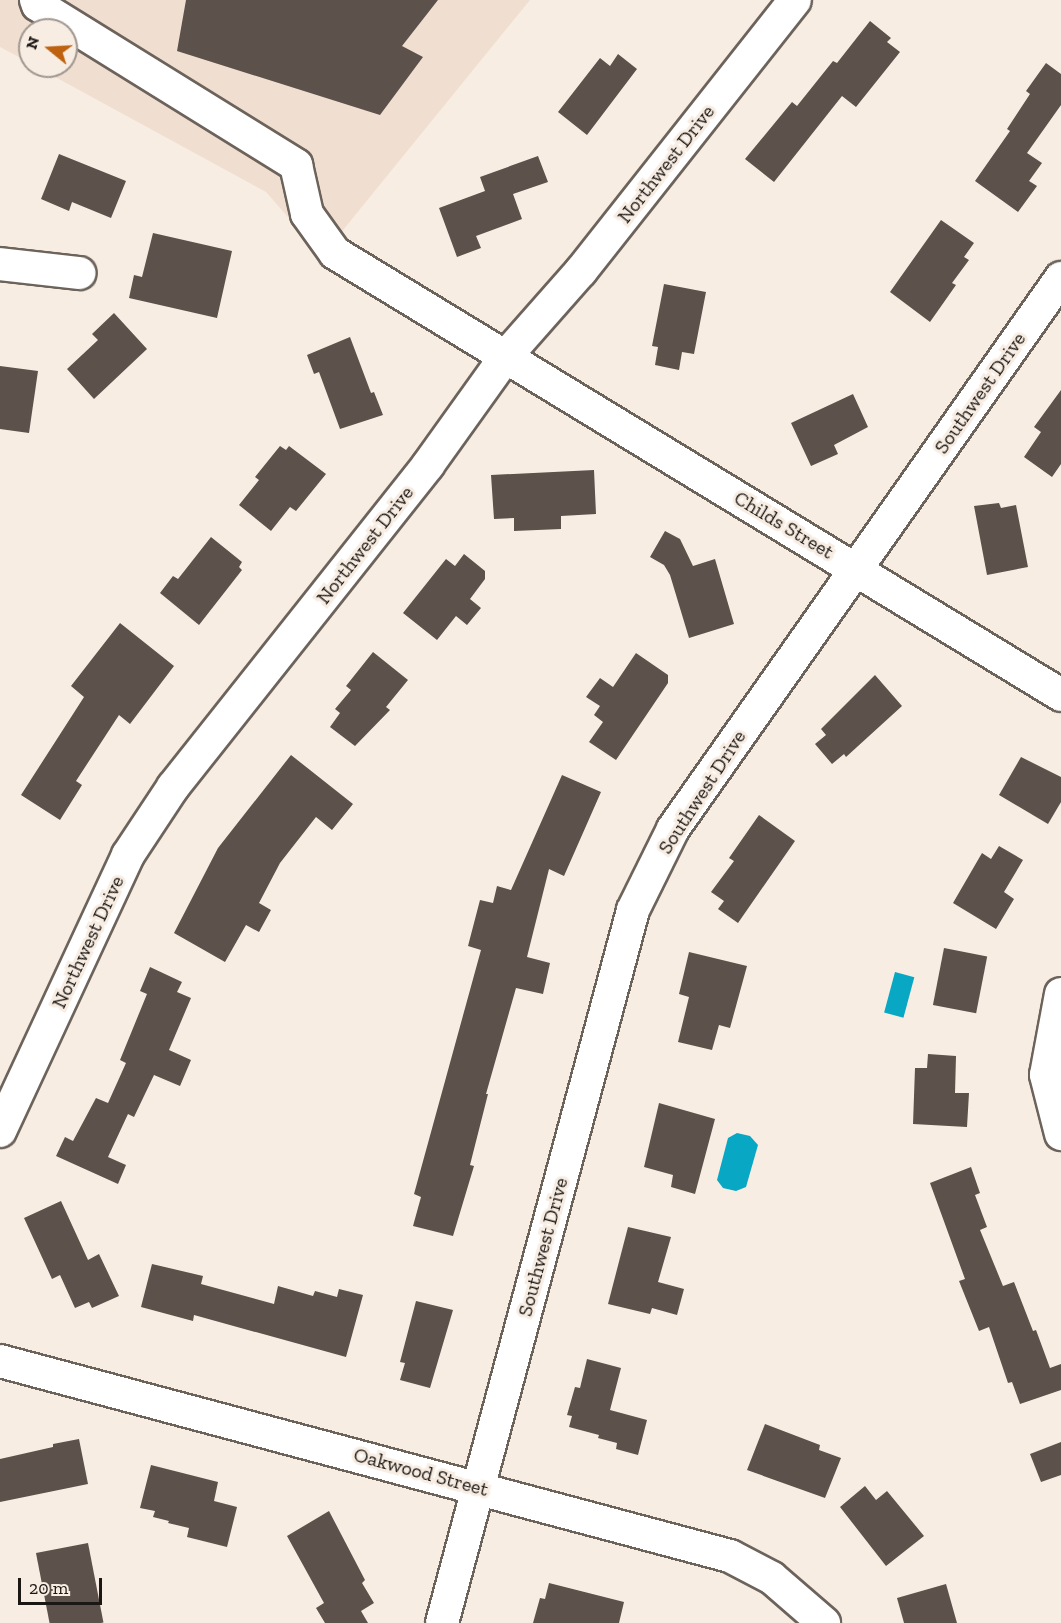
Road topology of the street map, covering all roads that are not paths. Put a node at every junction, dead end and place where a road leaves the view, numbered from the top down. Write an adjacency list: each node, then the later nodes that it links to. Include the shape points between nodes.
1 (36, 0): 6 (street, Childs Street, via 38,5 296,165 307,214 335,253)
2 (795, 0): 6 (street, Northwest Drive, via 581,271)
3 (0, 264): 4 (street)
4 (79, 273)
5 (1061, 278): 7 (street, Southwest Drive)
6 (506, 356): 7 (street, Childs Street); 10 (street, Northwest Drive, via 428,465 173,787 128,855)
7 (856, 568): 8 (street, Childs Street); 13 (street, Southwest Drive, via 673,829 633,910)
8 (1061, 695)
9 (1061, 994): 11 (street, via 1046,1075)
10 (0, 1131)
11 (1061, 1134)
12 (0, 1361): 13 (street, Oakwood Street)
13 (479, 1488): 14 (street, Southwest Drive); 15 (street, Oakwood Street, via 730,1556 772,1578)
14 (442, 1623)
15 (824, 1623)

